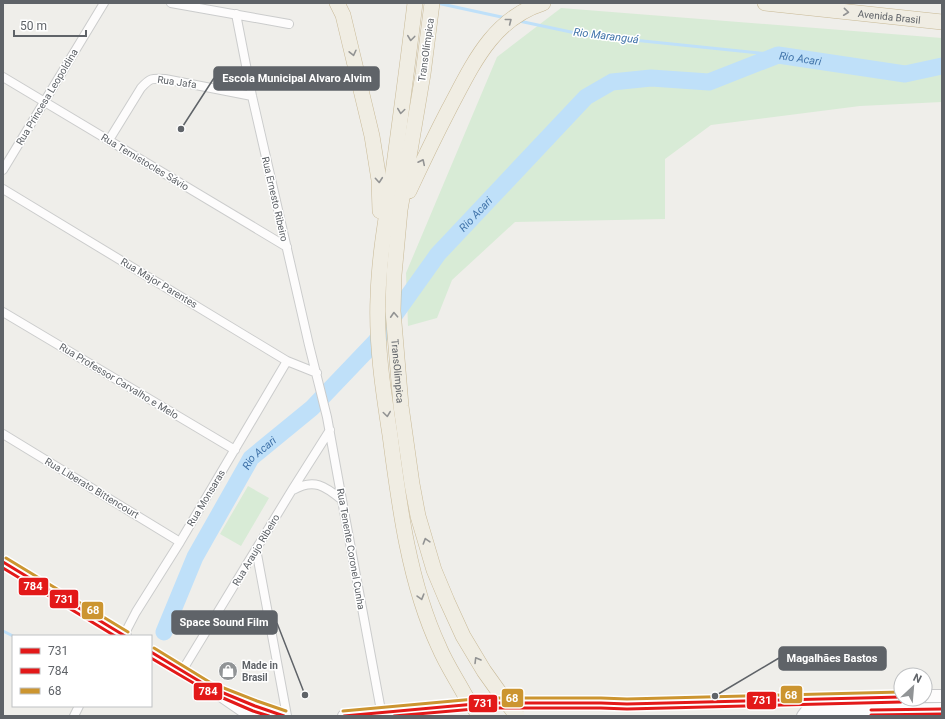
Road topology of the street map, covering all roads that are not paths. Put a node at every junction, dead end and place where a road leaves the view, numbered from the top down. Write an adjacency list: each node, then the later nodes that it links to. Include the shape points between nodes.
1 (104, 3): 13 (street, Rua Princesa Leopoldina)
2 (171, 3): 8 (street)
3 (415, 3): 19 (highway, TransOlímpica, one-way to 19)
4 (432, 3): 17 (highway, TransOlímpica)
5 (765, 3): 9 (highway, Avenida Brasil, one-way to 9)
6 (538, 4): 17 (highway, one-way to 6, via 477,57 500,28 521,12)
7 (340, 9): 19 (highway, one-way to 19, via 372,136 379,180)
8 (236, 14): 10 (street); 12 (street, Rua Ernesto Ribeiro)
9 (942, 22)
10 (289, 24)
11 (3, 77): 13 (street, Rua Temistocles Sávio)
12 (252, 96): 14 (street, Rua Jafa, via 154,78 141,88); 18 (street, Rua Ernesto Ribeiro)
13 (43, 102): 14 (street, Rua Temistocles Sávio); 15 (street, Rua Princesa Leopoldina)
14 (109, 140): 18 (street, Rua Temistocles Sávio)
15 (3, 170)
16 (3, 189): 21 (street, Rua Major Parentes)
17 (400, 210): 47 (highway, TransOlímpica, one-way to 17, bridge, via 484,671 463,636 434,570 418,516 401,406 396,354 394,275)
18 (287, 248): 22 (street, Rua Ernesto Ribeiro)
19 (380, 267): 46 (highway, TransOlímpica, one-way to 46, bridge, via 378,323 381,376 396,482 414,575 438,646 466,697)
20 (3, 312): 26 (street, Rua Professor Carvalho e Melo)
21 (287, 361): 22 (street, Rua Major Parentes); 26 (street, Rua Monsaras)
22 (317, 373): 23 (street, Rua Ernesto Ribeiro)
23 (319, 382): 24 (street, Rua Tenente Coronel Cunha)
24 (330, 430): 27 (street, Rua Araujo Ribeiro); 28 (street, Rua Tenente Coronel Cunha)
25 (3, 434): 29 (street, Rua Liberato Bittencourt)
26 (235, 450): 29 (street, Rua Monsaras)
27 (292, 490): 28 (street, via 307,484 319,485); 30 (street, Rua Araujo Ribeiro)
28 (342, 500): 41 (street, Rua Tenente Coronel Cunha)
29 (180, 542): 33 (street, Rua Monsaras, via 136,612)
30 (256, 549): 35 (street, Rua Araujo Ribeiro); 44 (street)
31 (3, 562): 32 (street)
32 (123, 635)
33 (125, 635)
34 (152, 653): 35 (street)
35 (182, 671): 36 (street)
36 (209, 687): 43 (street); 44 (street)
37 (893, 697): 40 (street)
38 (78, 707): 42 (street)
39 (942, 709): 48 (street, via 810,711)
40 (627, 710): 41 (street, via 601,703 486,703)
41 (378, 715): 45 (street)
42 (74, 716)
43 (251, 716)
44 (286, 716)
45 (344, 716)
46 (480, 716)
47 (517, 716)
48 (802, 716)

